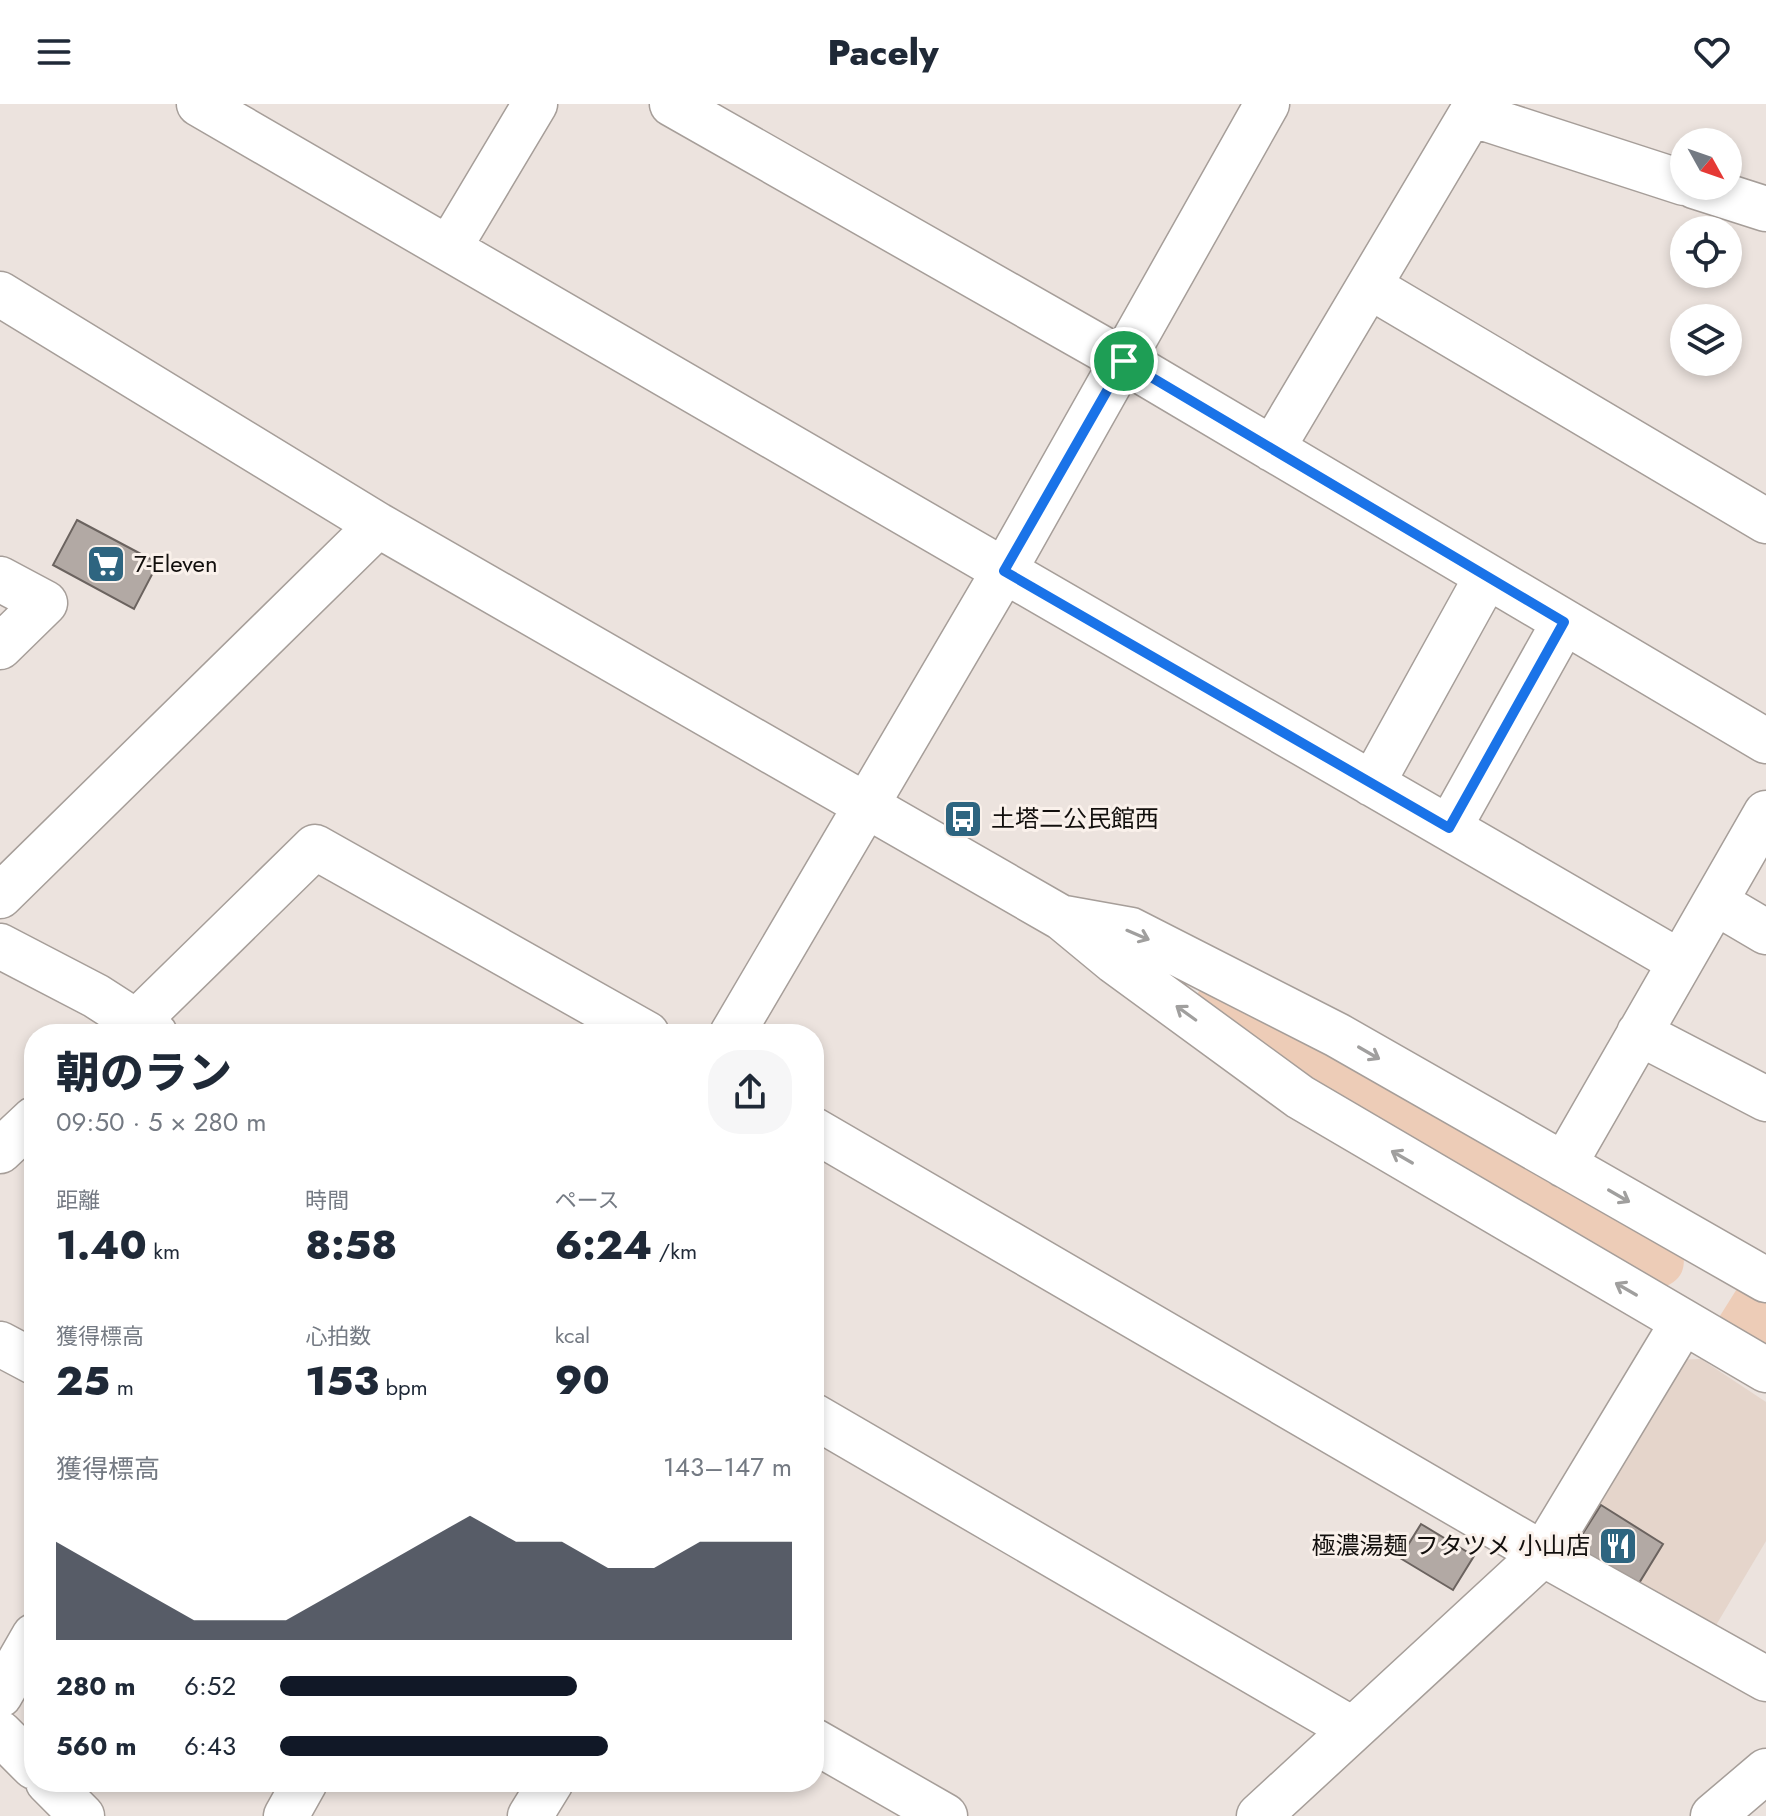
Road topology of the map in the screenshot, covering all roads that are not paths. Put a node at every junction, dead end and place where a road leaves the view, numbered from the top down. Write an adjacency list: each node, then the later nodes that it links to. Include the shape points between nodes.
1 (199, 104): 6 (street)
2 (535, 104): 10 (street)
3 (672, 104): 13 (street)
4 (1267, 104): 13 (street)
5 (1461, 107): 7 (street); 11 (street)
6 (253, 118): 10 (street)
7 (1670, 178)
8 (1738, 200): 9 (street)
9 (1766, 209)
10 (449, 248): 17 (street)
11 (1369, 286): 14 (street); 15 (street)
12 (0, 294): 16 (street)
13 (1124, 361): 14 (street); 17 (street)
14 (1272, 449): 18 (street)
15 (1766, 521)
16 (378, 525): 24 (street); 27 (street)
17 (1004, 571): 23 (street); 24 (street)
18 (1487, 576): 20 (street); 23 (street)
19 (0, 579): 21 (street, via 45,603)
20 (1564, 622): 22 (street); 26 (street)
21 (0, 647)
22 (1766, 741)
23 (1372, 784): 26 (street)
24 (866, 805): 29 (street); 36 (street)
25 (1766, 813): 28 (street)
26 (1449, 828): 32 (street)
27 (0, 896)
28 (1715, 902): 30 (street); 32 (street)
29 (1062, 918): 42 (street, one-way to 42, via 1131,930 1337,1035); 44 (street, one-way to 29, via 1300,1097)
30 (1766, 932)
31 (0, 946): 33 (street, via 96,996)
32 (1680, 962): 37 (street)
33 (131, 1024)
34 (144, 1024): 35 (street, via 315,847)
35 (629, 1024)
36 (738, 1024)
37 (1639, 1033): 38 (street); 42 (street)
38 (1766, 1099)
39 (24, 1128): 41 (street)
40 (824, 1136): 49 (street)
41 (0, 1151)
42 (1564, 1165): 43 (street, one-way to 43)
43 (1766, 1280)
44 (1683, 1322): 47 (street); 49 (street)
45 (0, 1344): 46 (street)
46 (24, 1357)
47 (1766, 1370)
48 (824, 1422): 53 (street)
49 (1543, 1554): 51 (street); 53 (street)
50 (24, 1653): 52 (street)
51 (1766, 1679)
52 (0, 1695)
53 (1352, 1729): 65 (street)
54 (0, 1733): 56 (street)
55 (824, 1747): 64 (street)
56 (24, 1757)
57 (1766, 1771): 66 (street)
58 (58, 1792): 61 (street)
59 (299, 1792): 62 (street)
60 (545, 1792): 63 (street)
61 (82, 1816)
62 (286, 1816)
63 (530, 1816)
64 (945, 1816)
65 (1259, 1816)
66 (1713, 1816)

